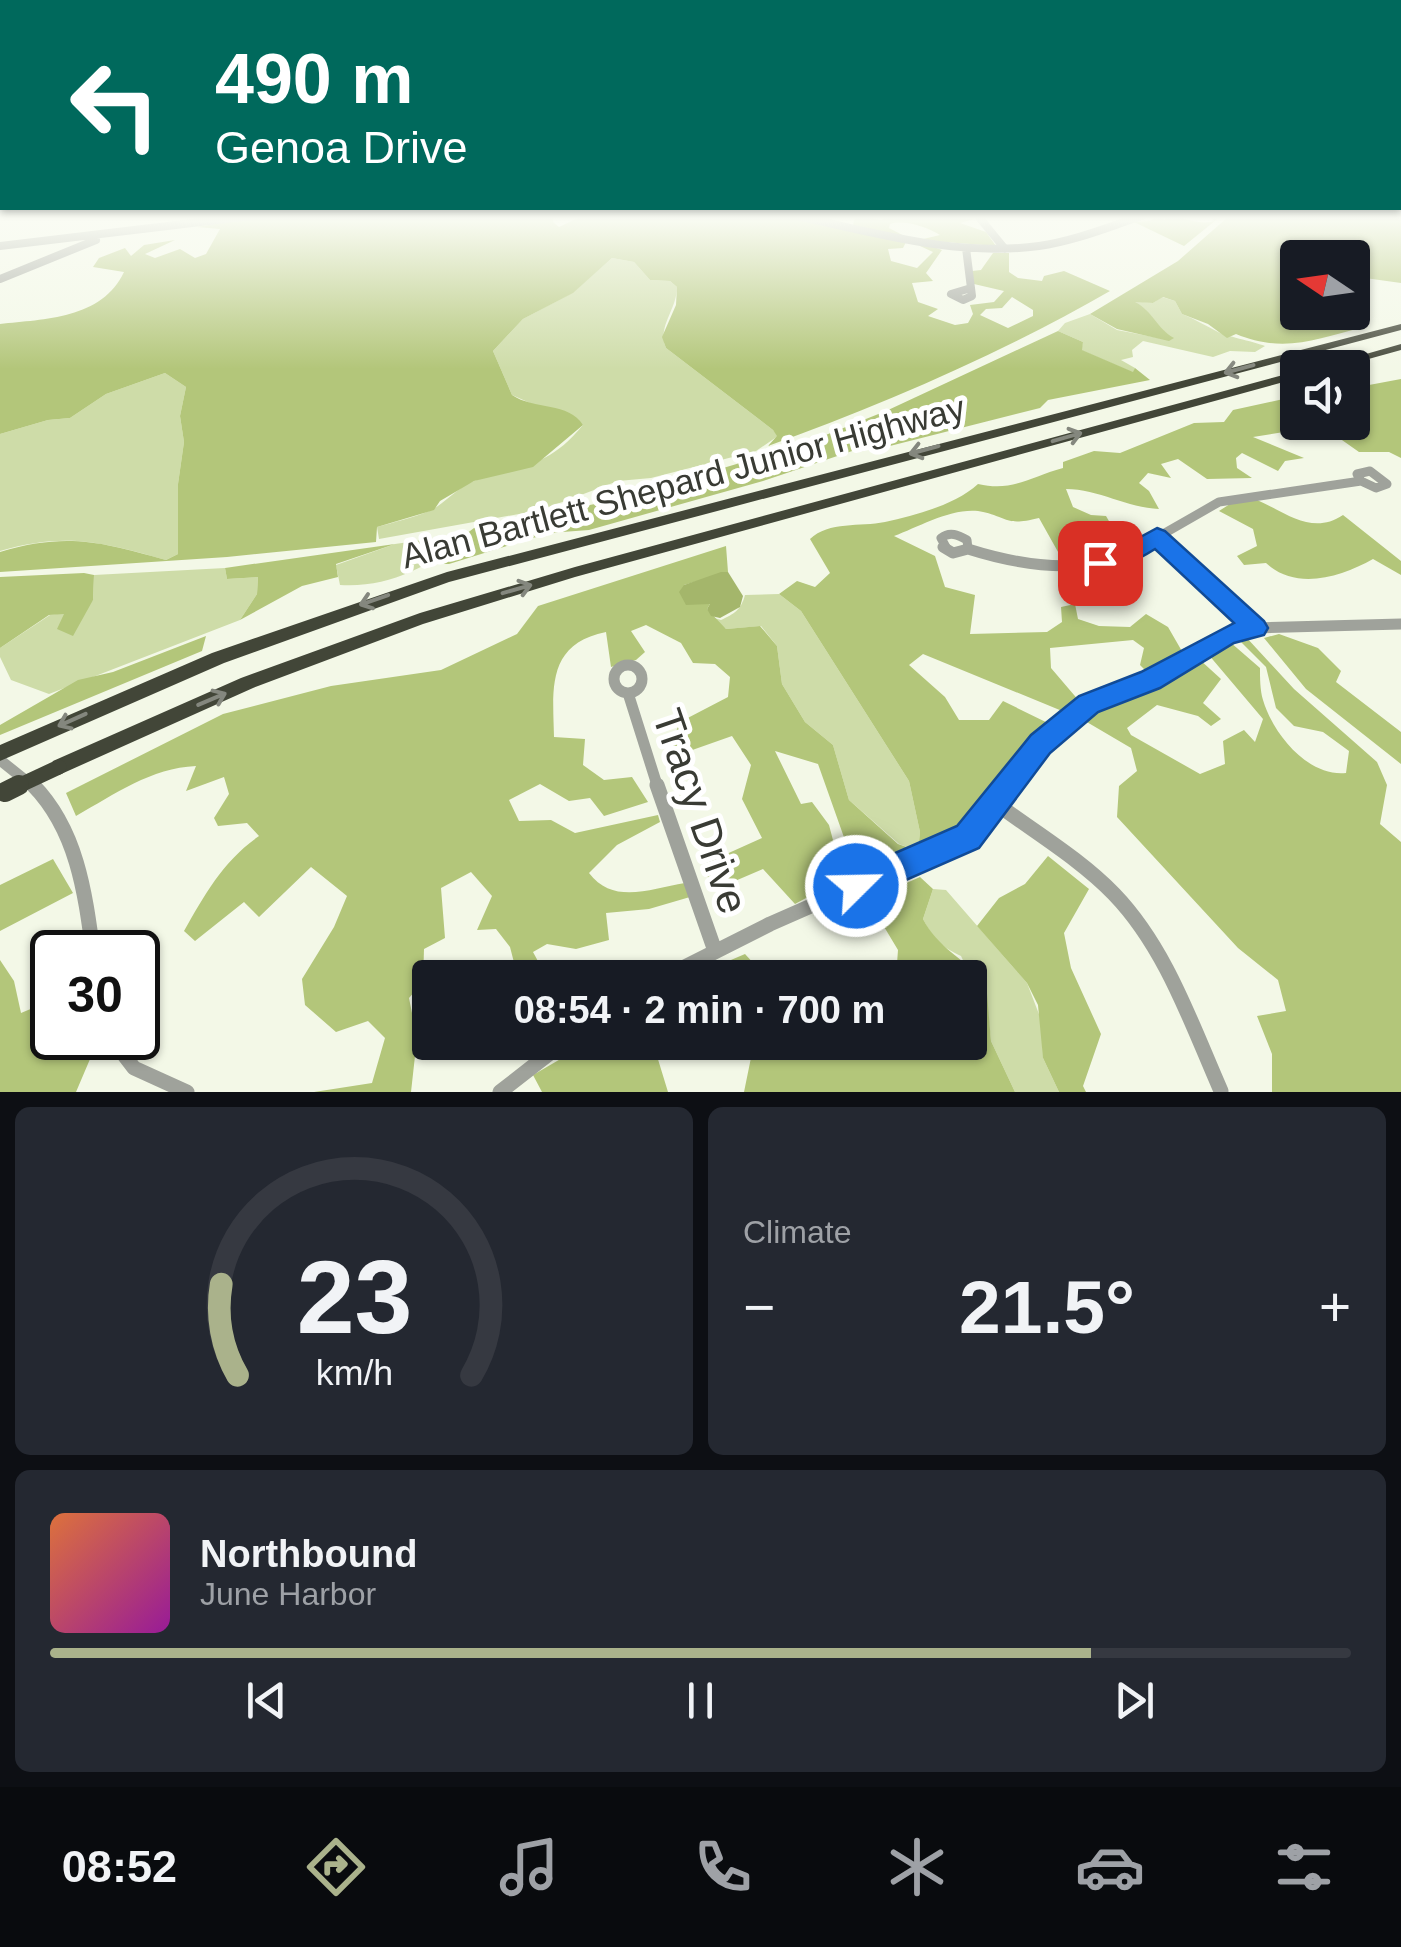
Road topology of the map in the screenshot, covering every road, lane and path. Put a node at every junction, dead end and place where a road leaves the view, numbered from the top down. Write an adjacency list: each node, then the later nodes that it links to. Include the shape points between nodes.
1 (29, 267): 3 (street)
2 (968, 267): 4 (street)
3 (0, 279)
4 (971, 288)
5 (1401, 327): 15 (highway, Alan Bartlett Shepard Junior Highway, one-way to 15, via 459,573 272,637)
6 (1401, 347): 7 (highway)
7 (1370, 355)
8 (1280, 379): 16 (highway, Alan Bartlett Shepard Junior Highway, one-way to 8, bridge, via 247,683 420,619)
9 (1361, 481): 10 (street, via 1226,500)
10 (1157, 537): 11 (street, via 1116,559 1075,566); 13 (street)
11 (968, 549)
12 (1401, 624): 13 (street)
13 (1256, 628): 17 (street, via 1228,635 1150,680 1088,704 1040,744)
14 (628, 693): 19 (street, Tracy Drive)
15 (0, 756): 18 (street, via 66,826)
16 (3, 794)
17 (997, 804): 19 (street, via 956,844); 23 (street, via 1101,882 1128,911 1160,958)
18 (90, 930)
19 (715, 950): 20 (street)
20 (696, 960)
21 (128, 1060): 24 (street)
22 (541, 1060): 25 (street)
23 (1221, 1091)
24 (188, 1092)
25 (500, 1092)

